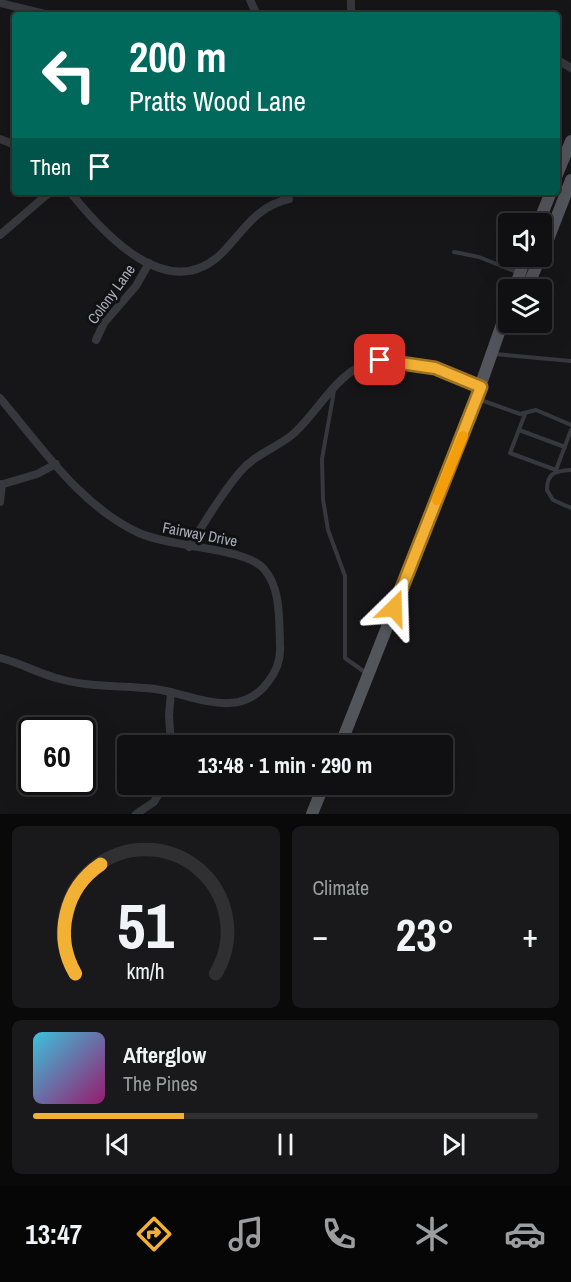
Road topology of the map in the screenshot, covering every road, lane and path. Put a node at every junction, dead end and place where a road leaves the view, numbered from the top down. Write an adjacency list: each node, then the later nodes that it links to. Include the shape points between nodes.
1 (0, 3): 2 (street)
2 (37, 12)
3 (571, 141): 4 (main road)
4 (560, 167)
5 (571, 180): 11 (main road)
6 (47, 195): 12 (street)
7 (73, 195): 14 (street, via 110,237)
8 (549, 195): 10 (main road)
9 (289, 199): 14 (street, via 260,211 207,266 176,271)
10 (542, 213)
11 (552, 228)
12 (0, 235)
13 (454, 252): 16 (lane, via 479,257)
14 (149, 263): 20 (street, Colony Lane, via 136,286 104,323)
15 (522, 267): 16 (main road)
16 (520, 274): 17 (main road)
17 (518, 279)
18 (500, 333): 21 (main road)
19 (504, 333): 21 (main road)
20 (96, 340)
21 (494, 354): 22 (lane); 24 (main road)
22 (571, 361)
23 (334, 390): 24 (street, via 353,370 380,360 435,368); 37 (street, via 290,436 239,472); 39 (lane, via 322,459 324,514 345,576 345,658)
24 (479, 393): 26 (lane); 39 (main road)
25 (0, 398): 31 (street, Fairway Drive)
26 (525, 414): 27 (lane, via 536,410); 28 (lane)
27 (571, 425)
28 (519, 430): 30 (lane); 32 (lane, via 510,453)
29 (571, 430): 30 (lane)
30 (565, 447): 32 (lane)
31 (56, 464): 34 (street); 37 (street, Fairway Drive, via 95,504 126,526 156,540)
32 (556, 470): 33 (lane); 36 (lane, via 549,478 548,495)
33 (571, 470)
34 (1, 484): 35 (street)
35 (0, 502)
36 (571, 508)
37 (189, 547): 40 (street, Fairway Drive, via 241,556 264,568 277,596 279,657 264,688 239,703 218,704)
38 (0, 658): 40 (street, Fairway Drive, via 61,680)
39 (368, 675): 42 (main road)
40 (171, 692): 41 (street)
41 (171, 735)
42 (344, 735)
43 (158, 795): 45 (street)
44 (320, 795): 46 (main road)
45 (136, 814)
46 (312, 814)

